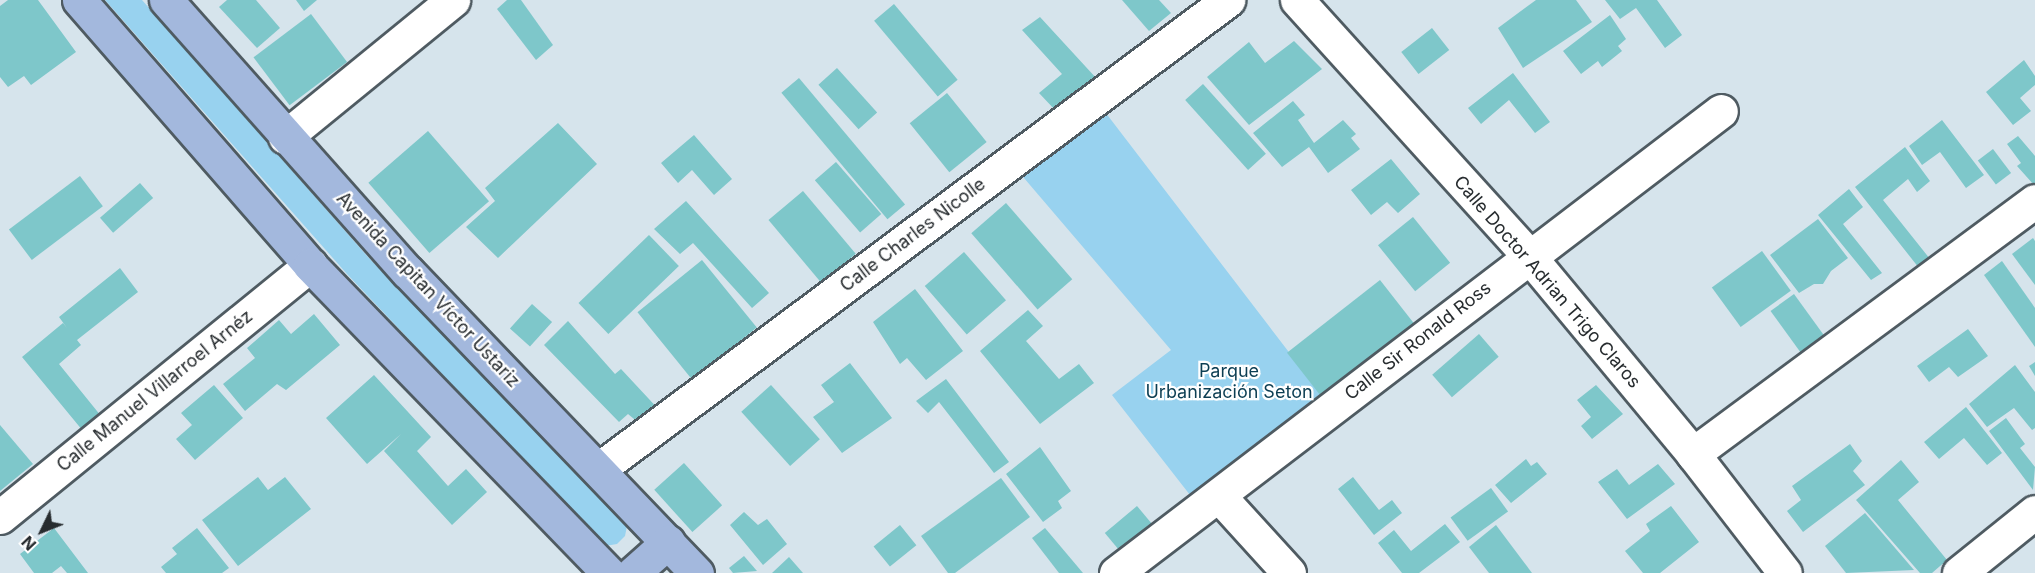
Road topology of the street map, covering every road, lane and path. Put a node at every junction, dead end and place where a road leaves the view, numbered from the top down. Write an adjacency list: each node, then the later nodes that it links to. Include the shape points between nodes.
1 (79, 0): 10 (main road)
2 (166, 0): 7 (main road, Avenida Capitan Víctor Ustariz)
3 (453, 0): 7 (street)
4 (1228, 0): 12 (street, Calle Charles Nicolle)
5 (1297, 0): 9 (street, Calle Doctor Adrian Trigo Claros)
6 (1722, 111): 9 (street, Calle Sir Ronald Ross)
7 (285, 137): 12 (main road, Avenida Capitan Víctor Ustariz, via 407,271)
8 (2035, 201): 11 (street)
9 (1528, 255): 11 (street, Calle Doctor Adrian Trigo Claros); 13 (street, Calle Sir Ronald Ross)
10 (310, 265): 15 (street, Calle Manuel Villarroel Arnéz); 17 (main road)
11 (1693, 454): 22 (street, Calle Doctor Adrian Trigo Claros)
12 (598, 469): 16 (main road, Avenida Capitan Víctor Ustariz)
13 (1219, 496): 20 (street, Calle Sir Ronald Ross); 21 (street)
14 (2035, 512): 23 (street)
15 (0, 517)
16 (668, 542): 18 (main road); 19 (main road, Avenida Capitan Víctor Ustariz)
17 (608, 573)
18 (633, 573)
19 (697, 573)
20 (1116, 573)
21 (1289, 573)
22 (1785, 573)
23 (1959, 573)

